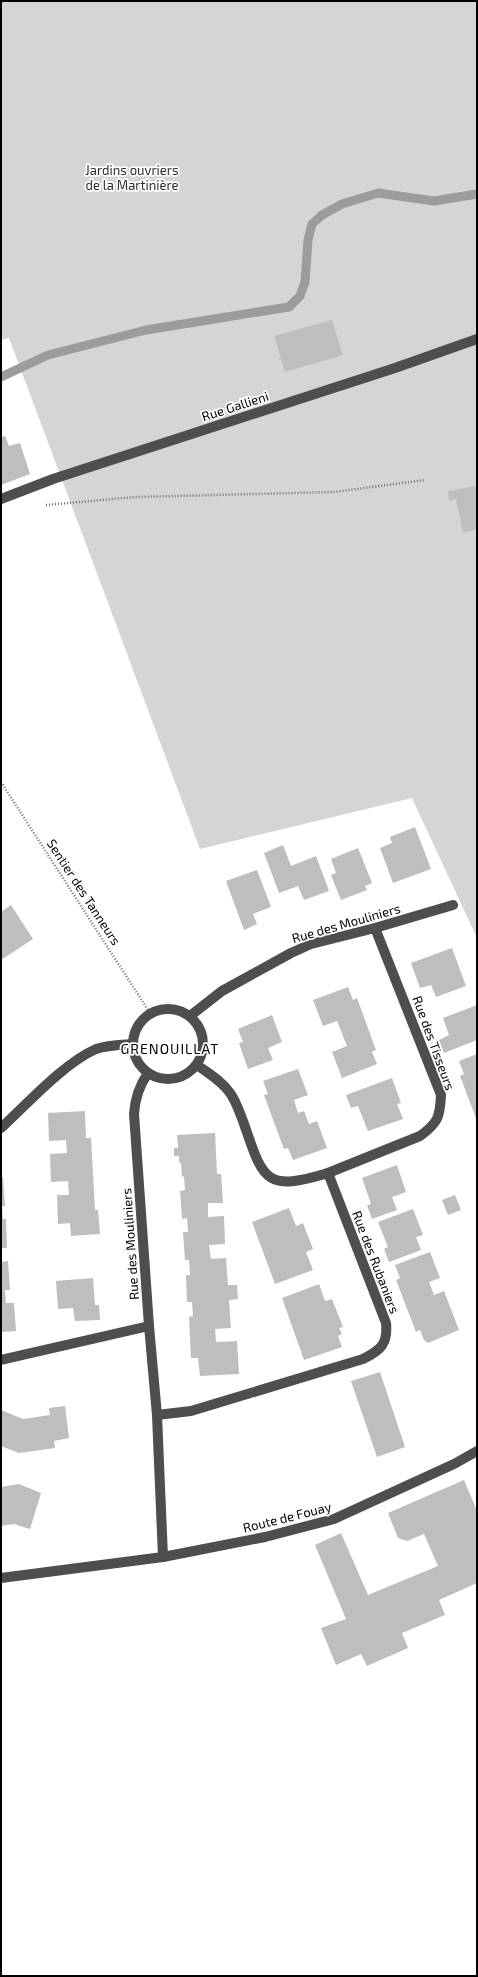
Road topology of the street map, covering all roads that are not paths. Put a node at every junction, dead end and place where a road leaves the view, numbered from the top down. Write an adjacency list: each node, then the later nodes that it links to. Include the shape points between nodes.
1 (477, 339): 2 (street, Rue Gallieni)
2 (1, 498)
3 (453, 905): 4 (street, Rue des Mouliniers)
4 (375, 928): 5 (street, Rue des Mouliniers, via 311,944 291,953 222,991); 10 (street, Rue des Tisseurs, via 441,1095 440,1113 433,1126 420,1136)
5 (190, 1016): 6 (street, via 170,1009 150,1013 137,1027); 7 (street, via 198,1024 204,1045)
6 (133, 1044): 8 (street, via 134,1056); 9 (street, via 108,1046 81,1058)
7 (197, 1065): 8 (street, via 189,1073 174,1079 157,1078); 10 (street, via 230,1093 256,1157 264,1172 272,1179 285,1182 302,1181)
8 (148, 1073): 11 (street, Rue des Mouliniers, via 135,1099 134,1114)
9 (1, 1128)
10 (328, 1173): 13 (street, Rue des Rubaniers, via 386,1323 387,1333 380,1348 363,1359 191,1411)
11 (149, 1326): 12 (street); 13 (street, Rue des Mouliniers)
12 (1, 1360)
13 (157, 1415): 15 (street)
14 (477, 1451): 15 (street, Route de Fouay, via 334,1519 265,1537)
15 (163, 1557): 16 (street, Route de Fouay)
16 (1, 1578)

